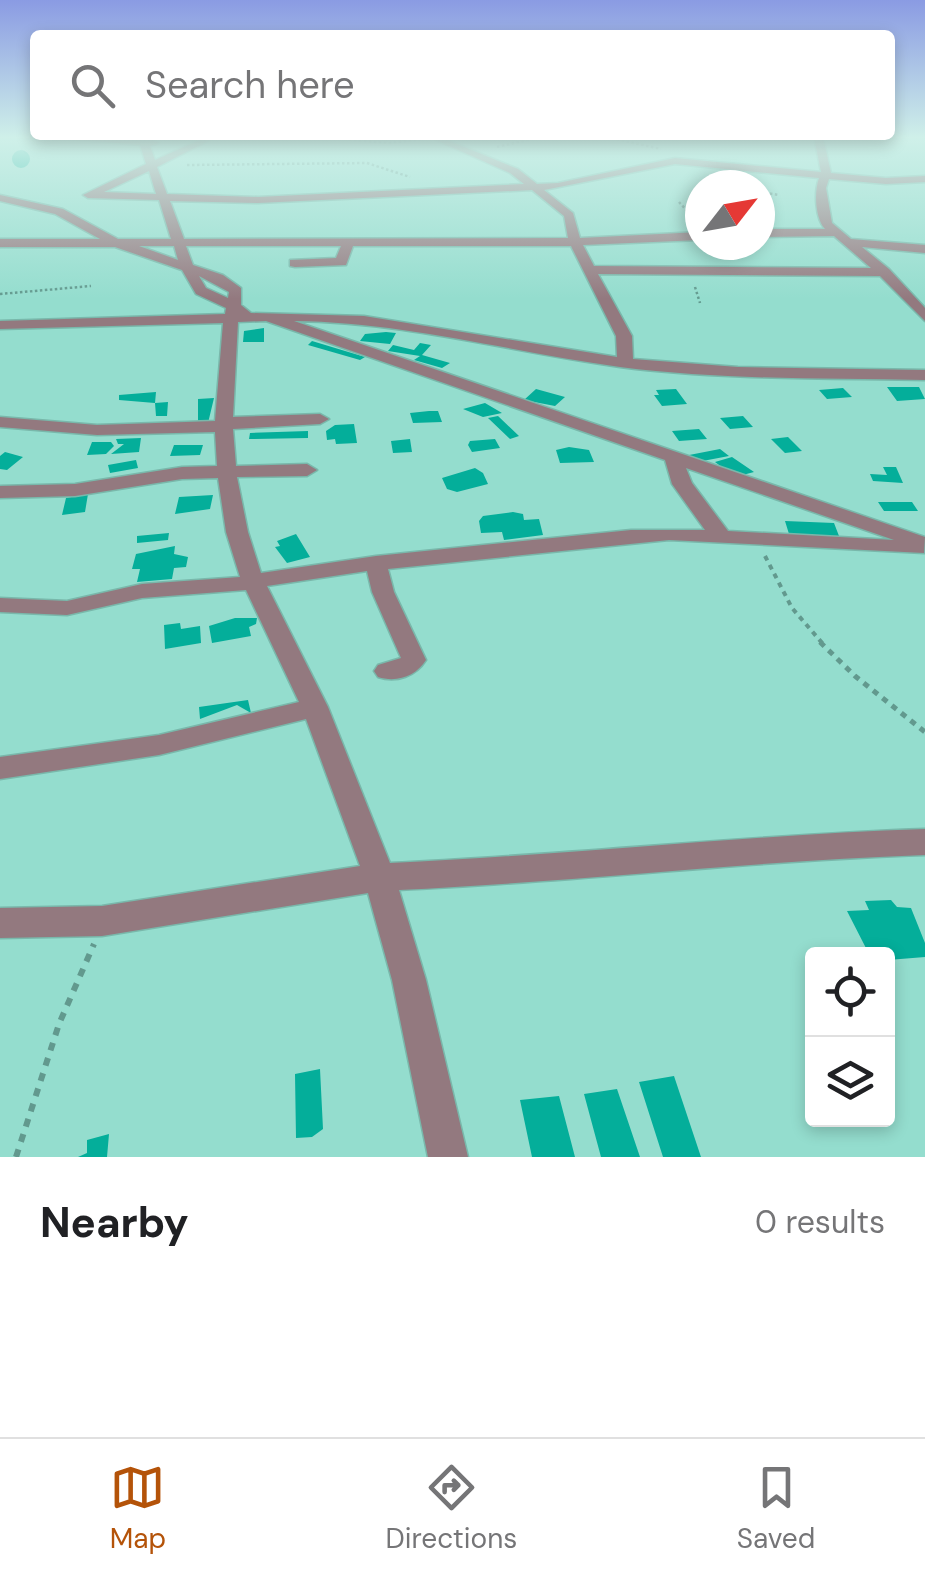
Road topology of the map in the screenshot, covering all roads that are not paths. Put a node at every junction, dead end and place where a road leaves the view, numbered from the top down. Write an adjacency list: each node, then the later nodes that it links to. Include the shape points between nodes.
1 (96, 191): 6 (street)
2 (160, 191): 8 (street)
3 (453, 191): 8 (street)
4 (542, 191): 17 (street, via 569,215)
5 (824, 191): 12 (street, via 826,224)
6 (88, 195): 8 (street); 9 (street)
7 (8, 198): 9 (street)
8 (164, 198): 13 (street)
9 (59, 211): 16 (street)
10 (775, 234): 12 (street)
11 (685, 237): 17 (street)
12 (839, 237): 18 (street); 22 (street)
13 (178, 240): 14 (street); 16 (street); 20 (street)
14 (349, 241): 17 (street); 19 (street, via 341,262)
15 (0, 242): 16 (street)
16 (114, 242): 20 (street)
17 (575, 242): 21 (street)
18 (925, 249)
19 (294, 263)
20 (188, 270): 23 (street, via 233,287)
21 (588, 270): 22 (street); 27 (street, via 624,336)
22 (884, 272): 25 (street)
23 (232, 314): 24 (street); 26 (street); 31 (street)
24 (267, 317): 27 (street, via 344,320); 32 (street)
25 (925, 317)
26 (0, 325)
27 (625, 363): 28 (street)
28 (925, 375)
29 (320, 419): 31 (street)
30 (0, 422): 31 (street, via 97,430)
31 (226, 425): 34 (street)
32 (673, 457): 36 (street, via 682,484); 37 (street)
33 (307, 470): 34 (street)
34 (226, 474): 35 (street); 39 (street)
35 (0, 492)
36 (723, 539): 37 (street); 38 (street, via 631,536)
37 (925, 546)
38 (376, 563): 39 (street); 41 (street, via 414,660)
39 (252, 580): 40 (street, via 120,594 67,608); 42 (street)
40 (0, 606)
41 (386, 671)
42 (315, 707): 43 (street, via 99,758); 45 (street)
43 (0, 768)
44 (925, 842): 45 (street)
45 (380, 877): 46 (street, via 102,921); 47 (street)
46 (0, 923)
47 (448, 1157)

